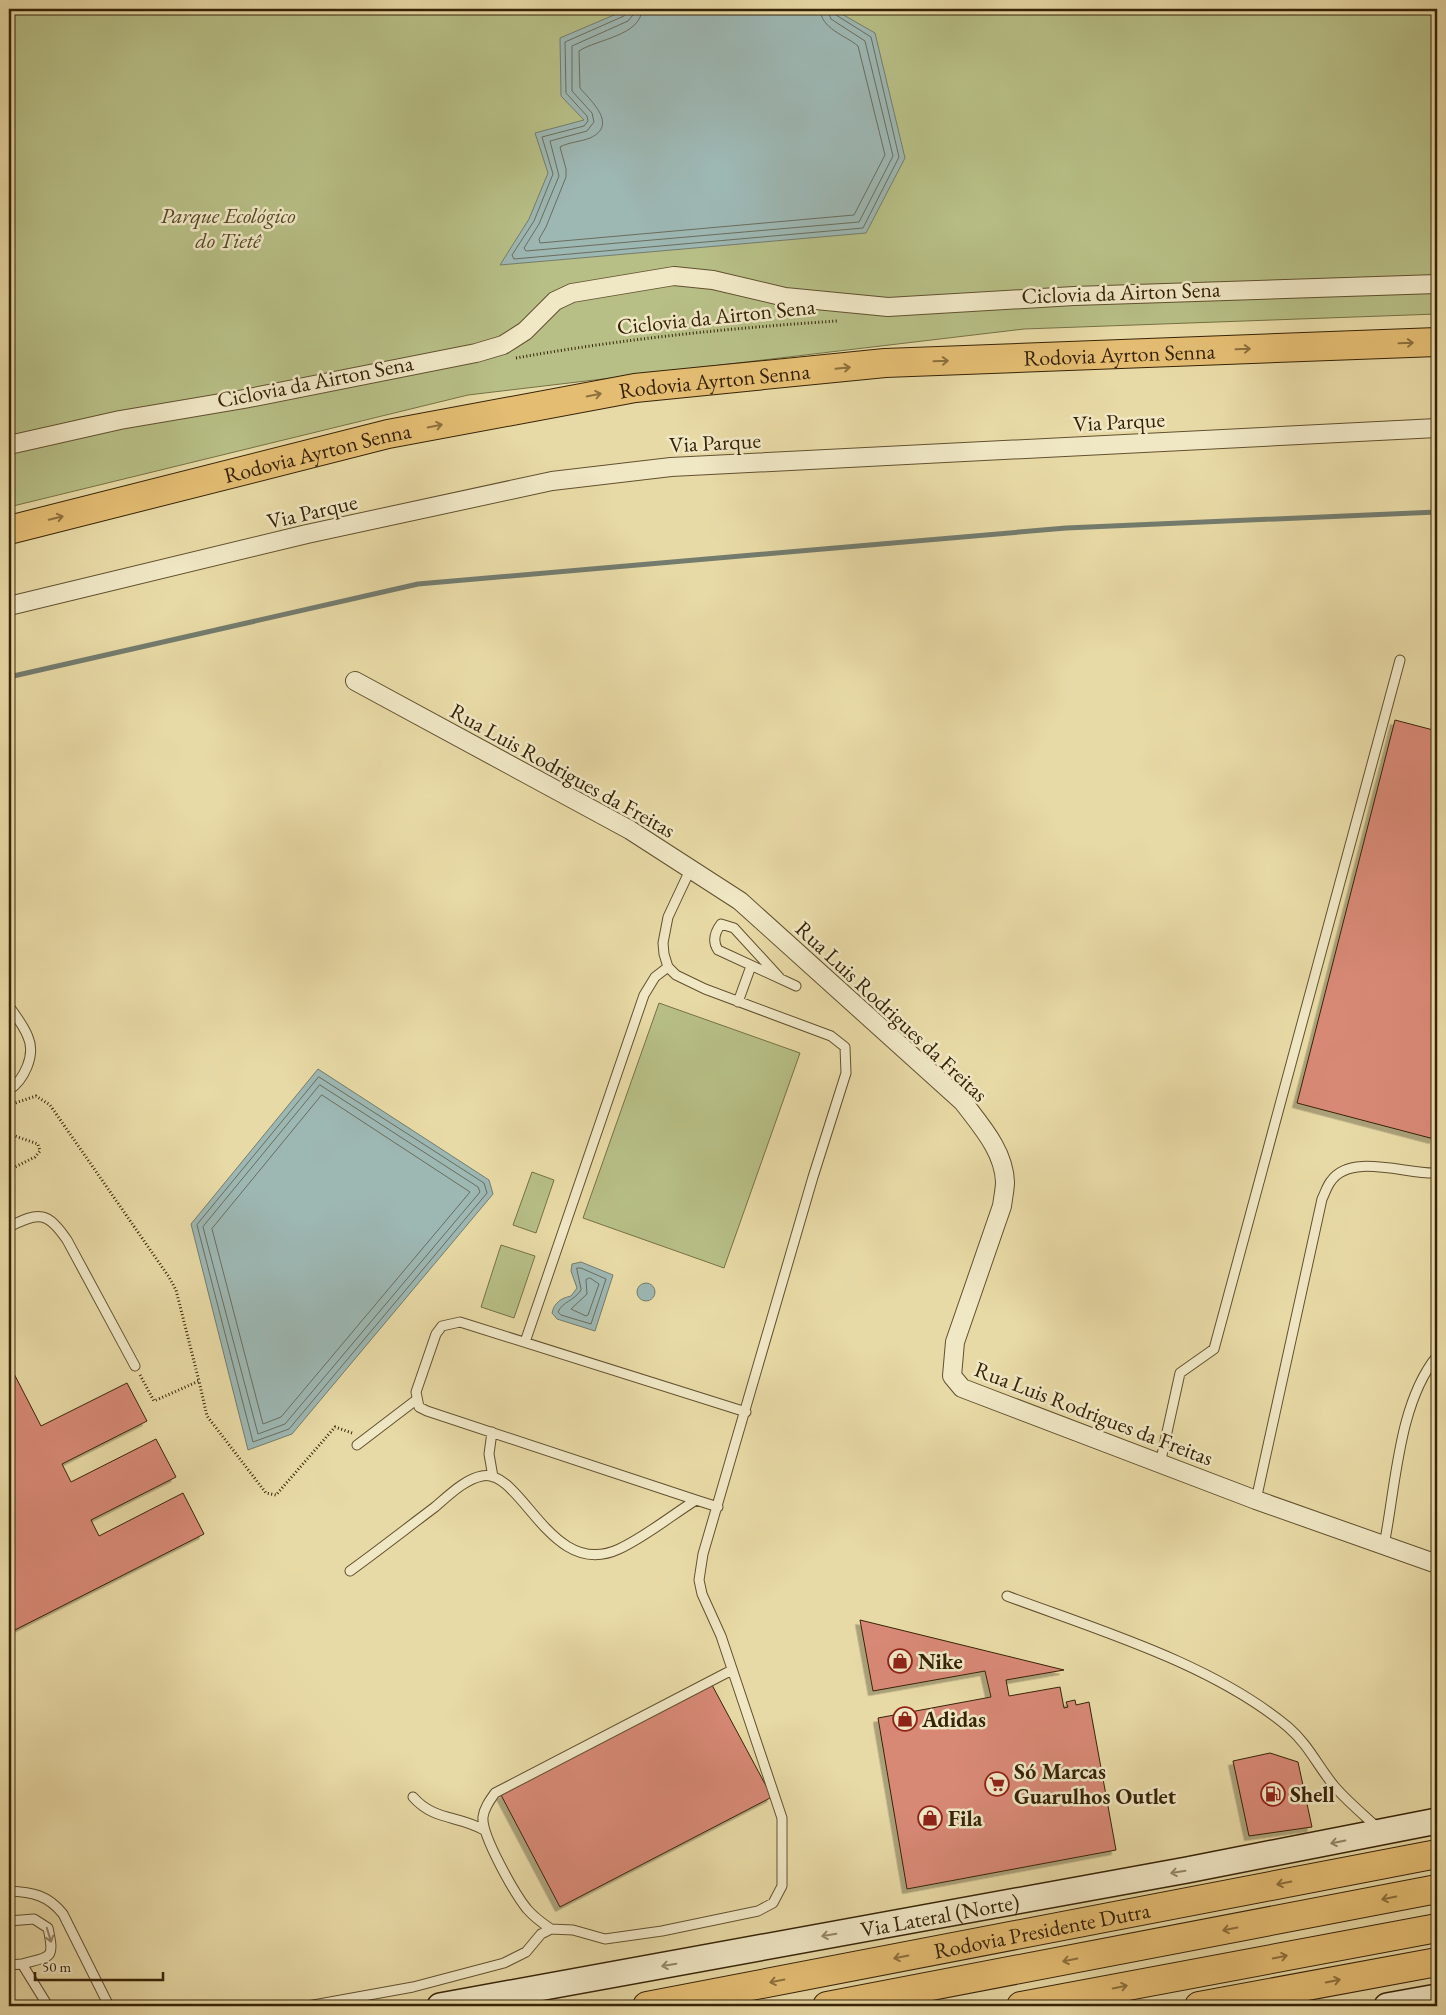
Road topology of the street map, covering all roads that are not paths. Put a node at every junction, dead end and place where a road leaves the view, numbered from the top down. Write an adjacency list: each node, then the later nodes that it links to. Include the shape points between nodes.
1 (1437, 284): 4 (street, via 1074,296 888,307 785,298 714,280 674,276 572,293 555,301 525,331 503,345 476,353 120,420)
2 (1437, 342): 5 (highway, Rodovia Ayrton Senna, one-way to 2, via 388,434 635,388 885,364)
3 (1437, 428): 6 (street, Via Parque, via 651,469 552,481 307,534)
4 (9, 445)
5 (9, 530)
6 (9, 606)
7 (1400, 660): 26 (lane, via 1214,1349 1180,1373)
8 (355, 681): 9 (street, Rua Luis Rodrigues da Freitas, via 630,830)
9 (691, 868): 11 (lane, via 668,917 663,943); 26 (street, Rua Luis Rodrigues da Freitas, via 740,900 963,1102 1000,1157 1005,1182 1002,1206 955,1342 952,1376 962,1388)
10 (751, 966): 12 (lane); 12 (lane, via 718,950 714,938 721,924 734,928); 14 (lane)
11 (668, 967): 14 (lane, via 684,980); 19 (lane, via 655,976 644,995)
12 (779, 977): 13 (lane)
13 (796, 986)
14 (738, 1002): 23 (lane, via 831,1036 845,1047 847,1061)
15 (9, 1006): 16 (lane, via 29,1038 30,1055 25,1073)
16 (9, 1090)
17 (1437, 1173): 29 (lane, via 1370,1166 1346,1170 1332,1180 1322,1199)
18 (9, 1227): 21 (lane, via 25,1218 38,1216 54,1221)
19 (525, 1342): 22 (lane, via 460,1322 442,1326 436,1334); 23 (lane)
20 (1437, 1356): 31 (lane, via 1427,1369 1407,1420)
21 (135, 1366)
22 (416, 1400): 24 (lane, via 419,1407 427,1412); 25 (lane)
23 (746, 1412): 30 (lane)
24 (492, 1432): 27 (lane, via 489,1454); 28 (lane)
25 (360, 1443)
26 (1160, 1464): 29 (street, Rua Luis Rodrigues da Freitas)
27 (493, 1477): 28 (lane, via 514,1491 556,1539 587,1553 600,1554 619,1549); 33 (lane, via 480,1476 463,1485)
28 (696, 1500): 30 (lane)
29 (1256, 1500): 31 (street, Rua Luis Rodrigues da Freitas)
30 (718, 1507): 35 (lane, via 703,1554 699,1580)
31 (1384, 1545): 32 (street, Rua Luis Rodrigues da Freitas)
32 (1437, 1564)
33 (350, 1571)
34 (1006, 1596): 39 (lane, via 1126,1641 1226,1684 1288,1727 1304,1743 1335,1788)
35 (732, 1670): 38 (lane, via 494,1793 486,1805); 45 (lane, via 782,1818 783,1870 779,1895 773,1903 758,1911 662,1931 606,1939 562,1928)
36 (414, 1797): 38 (lane, via 422,1808 434,1814 458,1819)
37 (1437, 1822): 39 (main road, Via Lateral (Norte))
38 (484, 1830): 45 (lane, via 515,1892 536,1919)
39 (1383, 1834): 53 (main road, Via Lateral (Norte), one-way to 53)
40 (1437, 1854): 54 (highway, Rodovia Presidente Dutra, one-way to 54)
41 (1437, 1889): 55 (highway, Rodovia Presidente Dutra, one-way to 55)
42 (9, 1891): 51 (lane, via 31,1892 54,1903 63,1914)
43 (9, 1921): 47 (lane, one-way to 47, via 34,1919 48,1928 51,1953)
44 (1437, 1928): 56 (highway, one-way to 44)
45 (550, 1929): 52 (lane, via 541,1934 526,1952 504,1963 413,1987)
46 (1437, 1962): 57 (highway, one-way to 46)
47 (22, 1964): 48 (lane); 50 (lane)
48 (9, 1965)
49 (1437, 1997): 58 (main road)
50 (48, 2006)
51 (108, 2006)
52 (308, 2006)
53 (440, 2006)
54 (647, 2006)
55 (827, 2006)
56 (1021, 2006)
57 (1199, 2006)
58 (1388, 2006)

